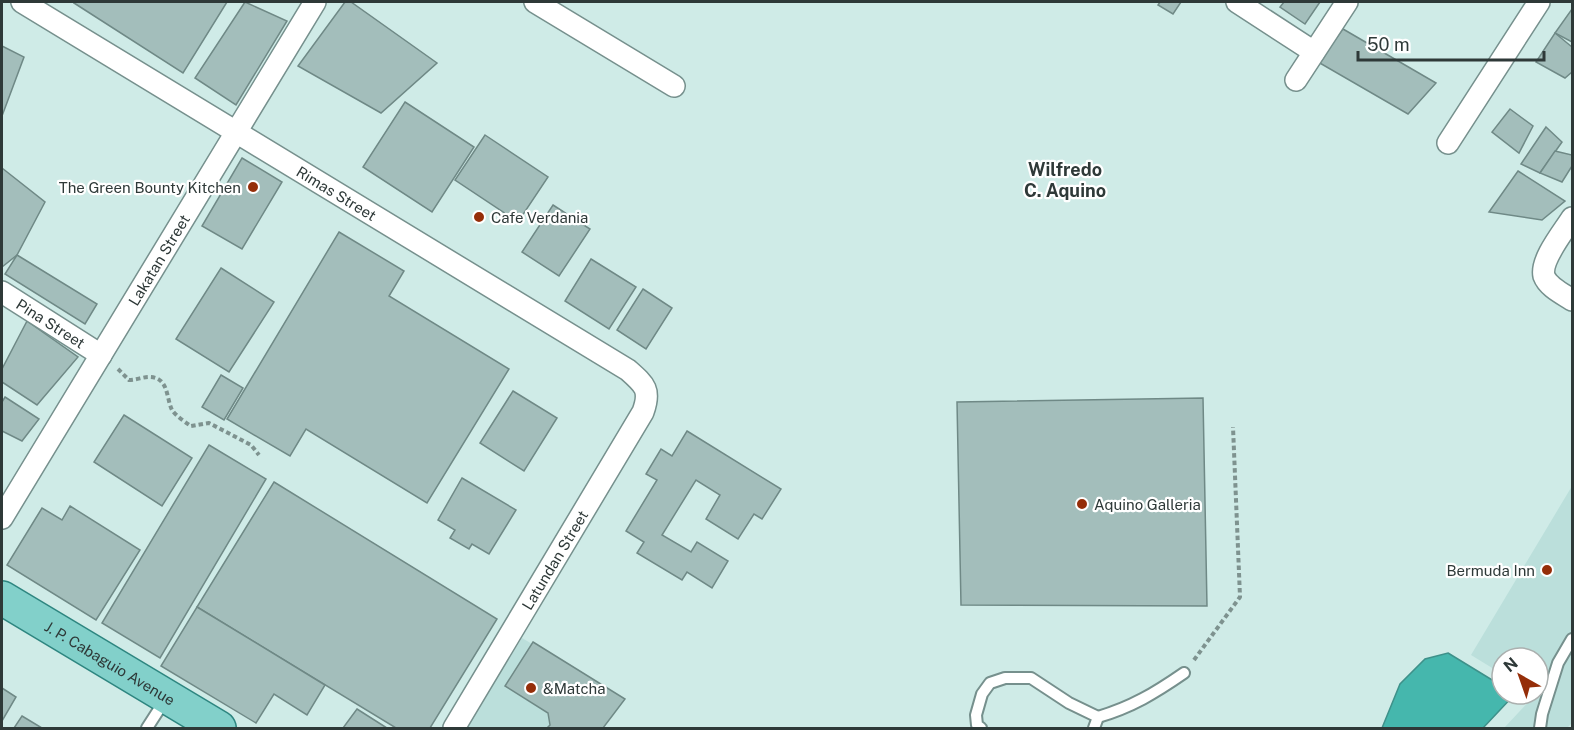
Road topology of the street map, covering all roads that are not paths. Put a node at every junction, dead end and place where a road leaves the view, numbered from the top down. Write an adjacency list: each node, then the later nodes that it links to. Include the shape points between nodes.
1 (22, 2): 10 (street, Rimas Street)
2 (315, 2): 10 (street, Lakatan Street)
3 (535, 2): 9 (street)
4 (1237, 2): 7 (street)
5 (1347, 2): 7 (street)
6 (1539, 2): 11 (street)
7 (1314, 52): 8 (street)
8 (1296, 80)
9 (674, 86)
10 (235, 132): 15 (street, Lakatan Street); 16 (street, Rimas Street, via 628,370)
11 (1448, 143)
12 (1572, 218): 14 (street, via 1544,267 1545,277)
13 (2, 292): 15 (street, Pina Street)
14 (1572, 300)
15 (101, 355): 17 (street, Lakatan Street)
16 (645, 389): 25 (street, Latundan Street, via 648,399 643,412)
17 (2, 518)
18 (2, 598): 21 (main road, J. P. Cabaguio Avenue)
19 (1572, 639): 28 (lane, via 1558,663)
20 (1184, 673): 22 (lane, via 1149,697)
21 (167, 697): 23 (lane); 24 (main road, J. P. Cabaguio Avenue)
22 (1098, 717): 26 (lane, via 1030,678 1005,678 990,683 982,694 976,715); 27 (lane)
23 (147, 729)
24 (219, 729)
25 (454, 729)
26 (981, 729)
27 (1094, 729)
28 (1540, 729)

